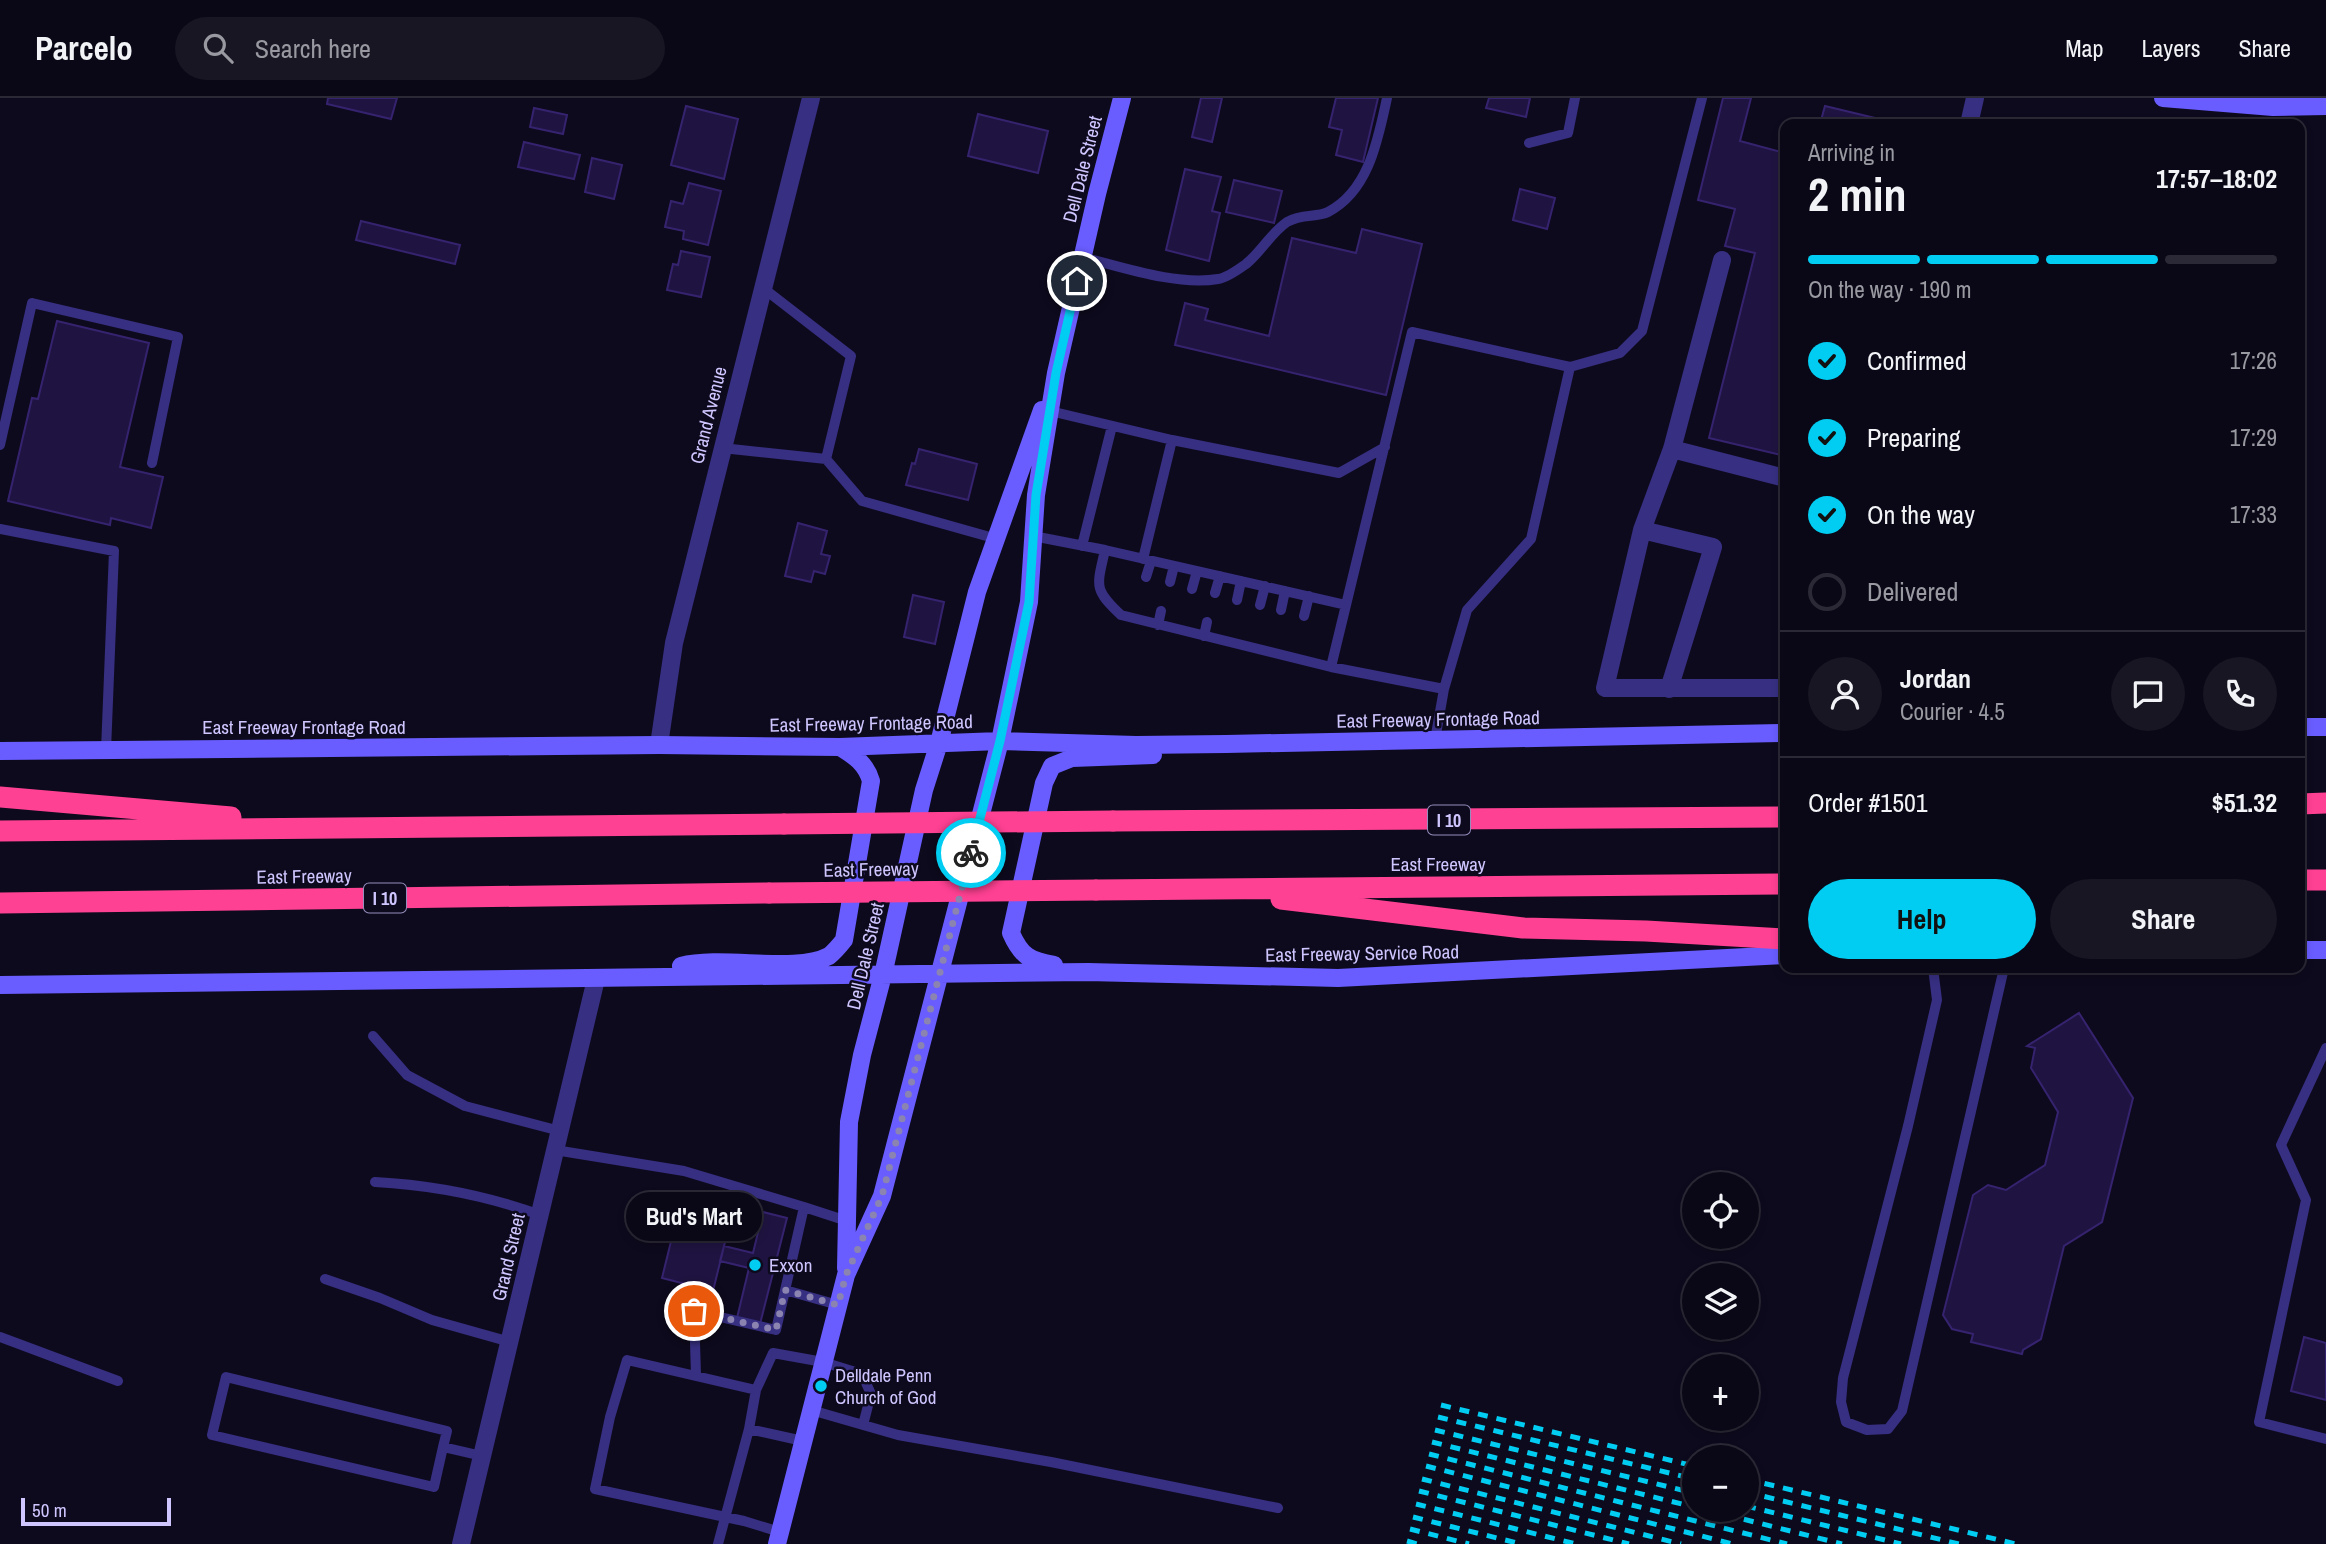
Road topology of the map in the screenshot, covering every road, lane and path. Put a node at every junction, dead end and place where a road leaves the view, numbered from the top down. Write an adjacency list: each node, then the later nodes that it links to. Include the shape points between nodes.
1 (811, 98): 13 (street, Grand Avenue)
2 (1122, 98): 11 (main road, Dell Dale Street)
3 (1387, 98): 11 (lane, via 1366,174 1347,197 1326,213 1303,215 1286,223 1248,262 1221,279 1191,280)
4 (1575, 98): 10 (lane, via 1567,133)
5 (1702, 98): 14 (lane, via 1642,331 1620,353)
6 (1975, 98): 9 (street)
7 (2163, 98): 8 (main road, via 2273,107)
8 (2326, 106)
9 (1970, 119)
10 (1530, 144)
11 (1082, 257): 15 (main road, Dell Dale Street)
12 (1722, 260): 22 (street)
13 (764, 288): 21 (street, Grand Avenue); 23 (lane, via 851,356)
14 (1570, 367): 20 (lane, via 1412,332); 65 (lane, via 1531,540 1467,610)
15 (1056, 373): 16 (main road, Dell Dale Street); 29 (main road, Dell Dale Street)
16 (1050, 411): 17 (lane); 28 (main road, Dell Dale Street)
17 (1112, 426): 18 (lane); 30 (lane)
18 (1172, 440): 20 (lane, via 1339,473); 32 (lane)
19 (0, 445): 24 (lane, via 32,303 178,337)
20 (1385, 447): 46 (lane)
21 (722, 448): 23 (lane); 74 (street, Grand Avenue, via 674,643)
22 (1672, 450): 25 (street); 27 (street)
23 (825, 459): 29 (lane, via 862,501)
24 (152, 463)
25 (1780, 477)
26 (0, 529): 76 (lane, via 114,551)
27 (1642, 530): 66 (street, via 1713,547); 66 (street, via 1605,688)
28 (1033, 536): 30 (lane); 71 (main road, Dell Dale Street, via 1029,602)
29 (996, 539): 72 (main road, Dell Dale Street)
30 (1082, 546): 31 (lane)
31 (1105, 550): 32 (lane); 52 (lane, via 1099,577 1101,597 1121,615)
32 (1147, 560): 33 (lane); 36 (lane)
33 (1174, 566): 34 (lane); 38 (lane)
34 (1197, 571): 35 (lane); 40 (lane)
35 (1220, 576): 37 (lane); 42 (lane)
36 (1146, 577)
37 (1241, 581): 39 (lane); 44 (lane)
38 (1170, 582)
39 (1265, 586): 41 (lane); 45 (lane)
40 (1192, 589)
41 (1286, 591): 43 (lane); 48 (lane)
42 (1215, 593)
43 (1309, 596): 46 (lane); 50 (lane)
44 (1237, 600)
45 (1260, 605)
46 (1346, 605): 63 (lane)
47 (1138, 606): 52 (lane)
48 (1281, 610)
49 (1161, 611): 54 (lane)
50 (1304, 615)
51 (1185, 618): 56 (lane)
52 (1135, 619): 54 (lane)
53 (1208, 622): 57 (lane)
54 (1158, 625): 56 (lane)
55 (1229, 628): 59 (lane)
56 (1181, 630): 57 (lane)
57 (1204, 636): 59 (lane)
58 (1273, 639): 61 (lane)
59 (1226, 641): 61 (lane, via 1250,641)
60 (1297, 645): 62 (lane)
61 (1270, 652): 62 (lane)
62 (1293, 657): 63 (lane)
63 (1331, 667): 65 (lane)
64 (1780, 688): 66 (street)
65 (1444, 689): 70 (lane)
66 (1669, 689)
67 (2305, 727): 68 (main road)
68 (2326, 727)
69 (1780, 733): 70 (main road, East Freeway Frontage Road)
70 (1436, 740): 73 (main road, East Freeway Frontage Road)
71 (1000, 741): 72 (main road, East Freeway Frontage Road); 73 (main road, East Freeway Frontage Road); 98 (main road, Dell Dale Street)
72 (939, 743): 75 (main road, East Freeway Frontage Road); 99 (main road, Dell Dale Street, via 924,790)
73 (1226, 744): 95 (main road, via 1195,752 1072,758 1052,766 1044,783 1011,933 1033,961)
74 (659, 745): 75 (main road, East Freeway Frontage Road); 76 (main road, East Freeway Frontage Road)
75 (840, 747): 100 (main road, via 857,758 871,781 844,940 830,955 807,964 685,965)
76 (106, 750): 77 (main road, East Freeway Frontage Road)
77 (0, 751)
78 (0, 797): 84 (highway)
79 (2326, 803): 80 (highway)
80 (2305, 806)
81 (2305, 807): 82 (highway)
82 (2326, 809)
83 (1780, 817): 84 (highway, I 10, bridge)
84 (383, 827): 85 (highway, I 10)
85 (0, 831)
86 (2305, 880): 87 (highway)
87 (2326, 880)
88 (1780, 884): 89 (highway, East Freeway / I 10)
89 (1192, 888): 90 (highway, East Freeway / I 10, bridge); 91 (highway, via 1523,928)
90 (0, 903)
91 (1780, 939)
92 (2305, 950): 93 (main road)
93 (2326, 950)
94 (1780, 956): 95 (main road, East Freeway Service Road, via 1338,978)
95 (1088, 972): 98 (main road, East Freeway Service Road)
96 (1934, 973): 97 (lane, via 1937,1000 1843,1378 1846,1422 1867,1430 1888,1429 1902,1411)
97 (2003, 973)
98 (940, 974): 99 (main road); 111 (main road, Dell Dale Street, via 882,1196)
99 (883, 975): 100 (main road); 110 (main road, Dell Dale Street, via 849,1122)
100 (648, 977): 101 (main road)
101 (596, 979): 102 (main road); 105 (street, Grand Street)
102 (0, 985)
103 (373, 1036): 105 (lane, via 407,1075 465,1107)
104 (2326, 1048): 124 (lane, via 2281,1145 2306,1200 2259,1422)
105 (560, 1130): 106 (street, Grand Street)
106 (555, 1150): 108 (lane, via 684,1171); 109 (street, Grand Street)
107 (375, 1182): 109 (lane, via 432,1188)
108 (804, 1207): 110 (lane); 113 (lane)
109 (540, 1215): 116 (street, Grand Street)
110 (847, 1221): 111 (main road, Dell Dale Street)
111 (846, 1275): 114 (main road, Dell Dale Street)
112 (325, 1279): 116 (lane, via 432,1320)
113 (785, 1290): 114 (lane); 118 (lane, via 776,1330 694,1311)
114 (838, 1305): 117 (main road, Dell Dale Street)
115 (0, 1337): 119 (lane)
116 (510, 1342): 127 (street, Grand Street)
117 (824, 1362): 120 (lane, via 772,1353); 121 (main road, Dell Dale Street); 122 (lane, via 862,1374 872,1394)
118 (696, 1375): 120 (lane); 129 (lane, via 627,1360 595,1489)
119 (118, 1381)
120 (756, 1390): 123 (lane)
121 (811, 1410): 122 (lane); 125 (main road, Dell Dale Street)
122 (863, 1425): 128 (lane)
123 (749, 1429): 125 (lane); 129 (lane)
124 (2326, 1439)
125 (803, 1441): 130 (main road, Dell Dale Street)
126 (443, 1447): 126 (lane, via 447,1431 226,1377 212,1435 434,1487); 127 (lane)
127 (482, 1456): 131 (street, Grand Street)
128 (1278, 1508)
129 (725, 1517): 130 (lane); 132 (lane)
130 (778, 1538)
131 (461, 1544)
132 (718, 1544)

